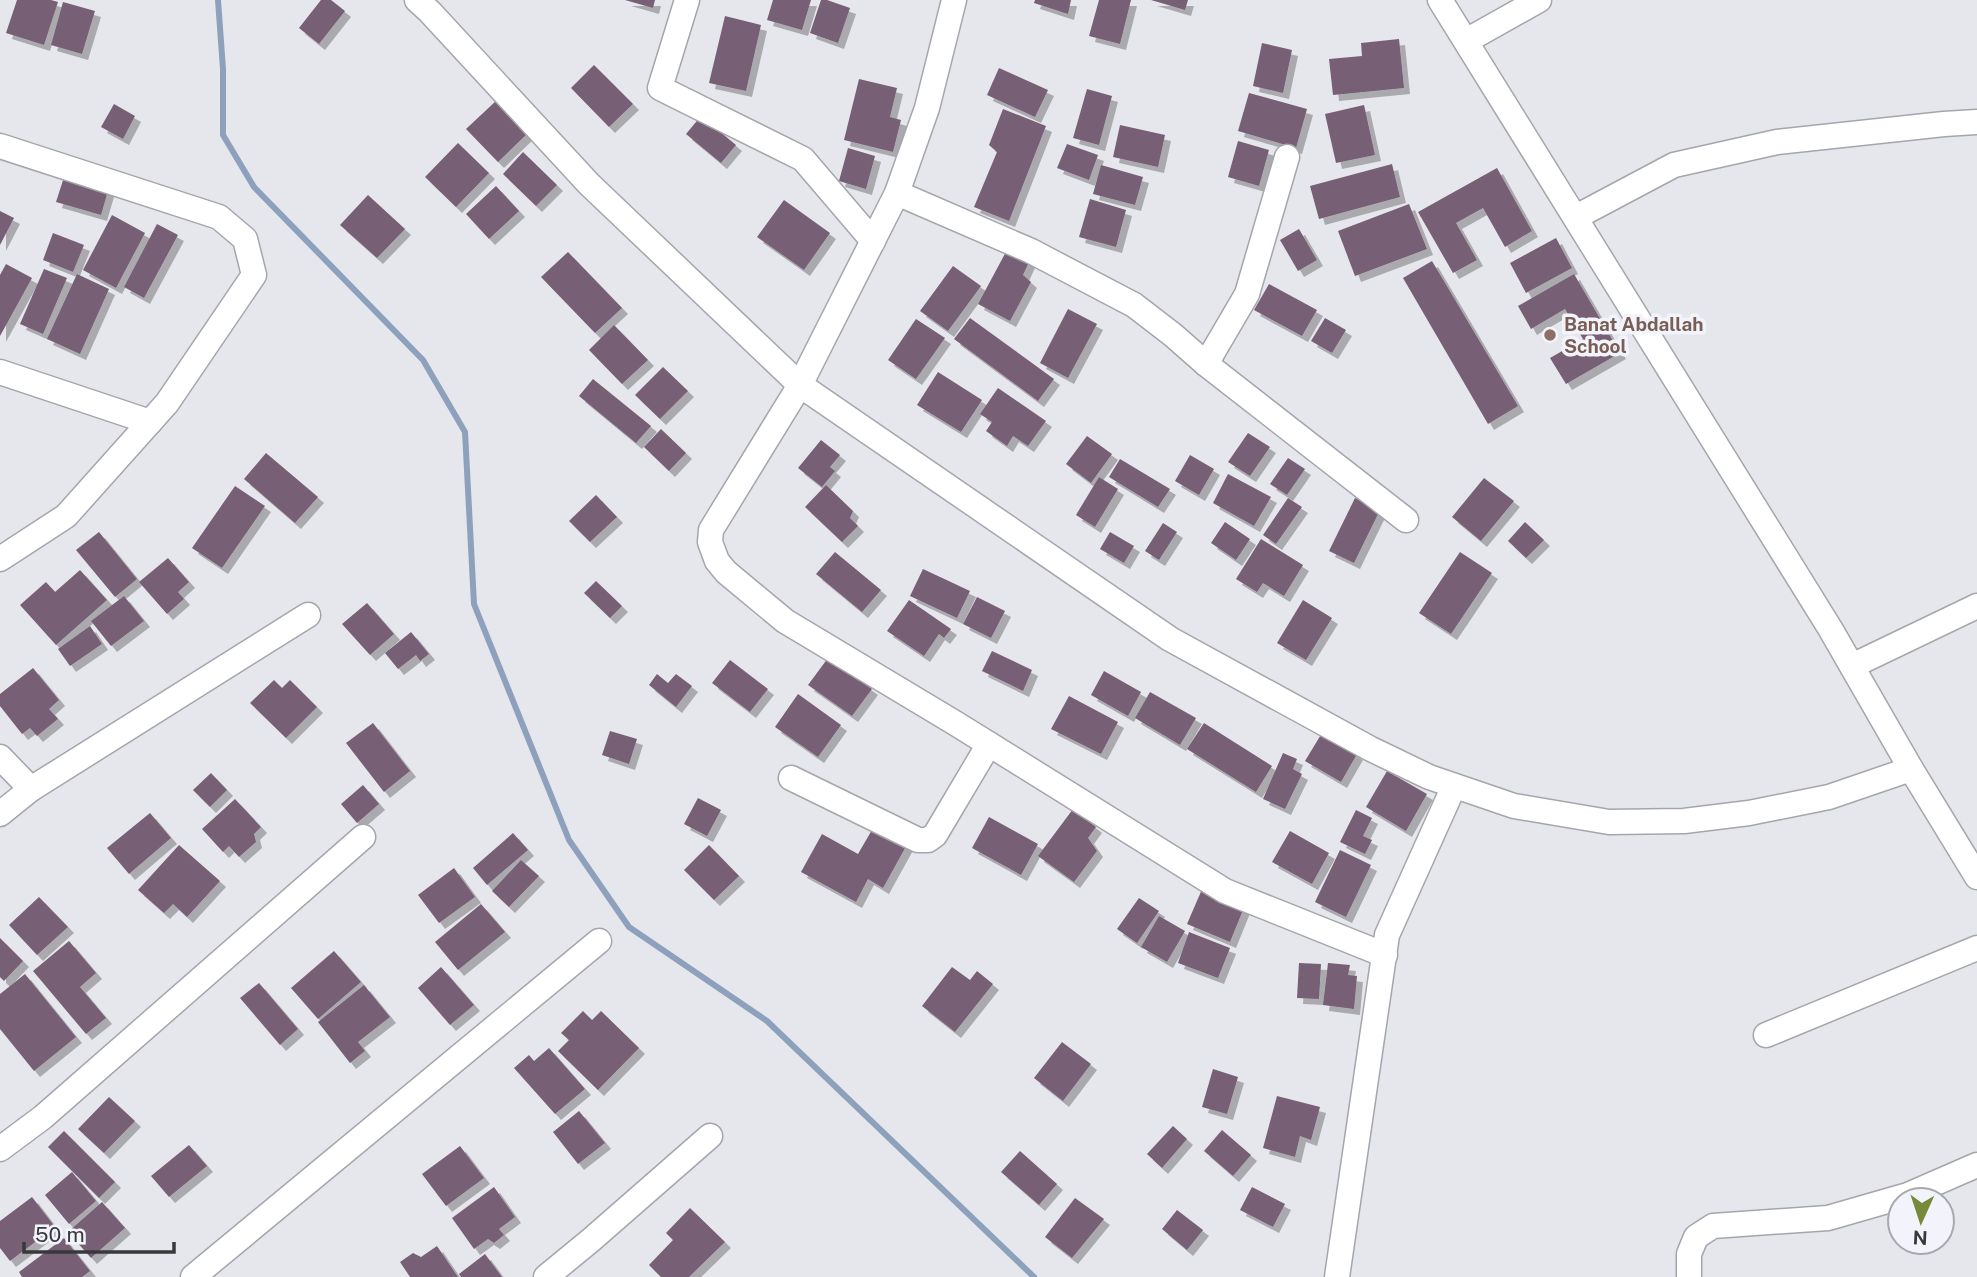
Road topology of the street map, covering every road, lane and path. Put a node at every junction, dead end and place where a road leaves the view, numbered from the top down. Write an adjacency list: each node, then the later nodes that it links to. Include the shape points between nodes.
1 (416, 0): 15 (street, via 589,184)
2 (687, 0): 12 (street, via 660,88 803,159)
3 (954, 0): 10 (street, via 927,108)
4 (1440, 0): 6 (street)
5 (1539, 0): 6 (street)
6 (1466, 41): 11 (street)
7 (1977, 122): 11 (street, via 1777,142 1674,164)
8 (0, 146): 16 (street, via 219,217 246,240 254,275)
9 (1287, 157): 13 (street, via 1247,294)
10 (897, 193): 12 (street); 13 (street, via 1031,251 1134,305)
11 (1576, 217): 21 (street)
12 (873, 241): 15 (street)
13 (1206, 364): 17 (street)
14 (0, 372): 16 (street)
15 (800, 385): 22 (street, via 711,530 717,561 785,621); 26 (street, via 1170,639 1371,749)
16 (150, 422): 18 (street, via 66,516)
17 (1406, 520)
18 (0, 558)
19 (1977, 606): 21 (street)
20 (308, 615): 27 (street)
21 (1852, 666): 24 (street)
22 (989, 744): 25 (street, via 928,840 918,840); 33 (street, via 1225,891)
23 (0, 757): 27 (street)
24 (1911, 769): 26 (street, via 1829,797 1684,821 1609,822 1514,806); 30 (street)
25 (791, 778)
26 (1454, 786): 33 (street, via 1387,935)
27 (31, 789): 28 (street)
28 (0, 814)
29 (363, 837): 36 (street, via 43,1117)
30 (1977, 877)
31 (599, 941): 38 (street)
32 (1977, 948): 34 (street)
33 (1385, 955): 40 (street)
34 (1766, 1035)
35 (710, 1136): 39 (street)
36 (0, 1149)
37 (1977, 1165): 41 (street, via 1908,1195 1828,1218 1713,1226 1696,1237 1689,1254)
38 (193, 1277)
39 (546, 1277)
40 (1337, 1277)
41 (1689, 1277)

